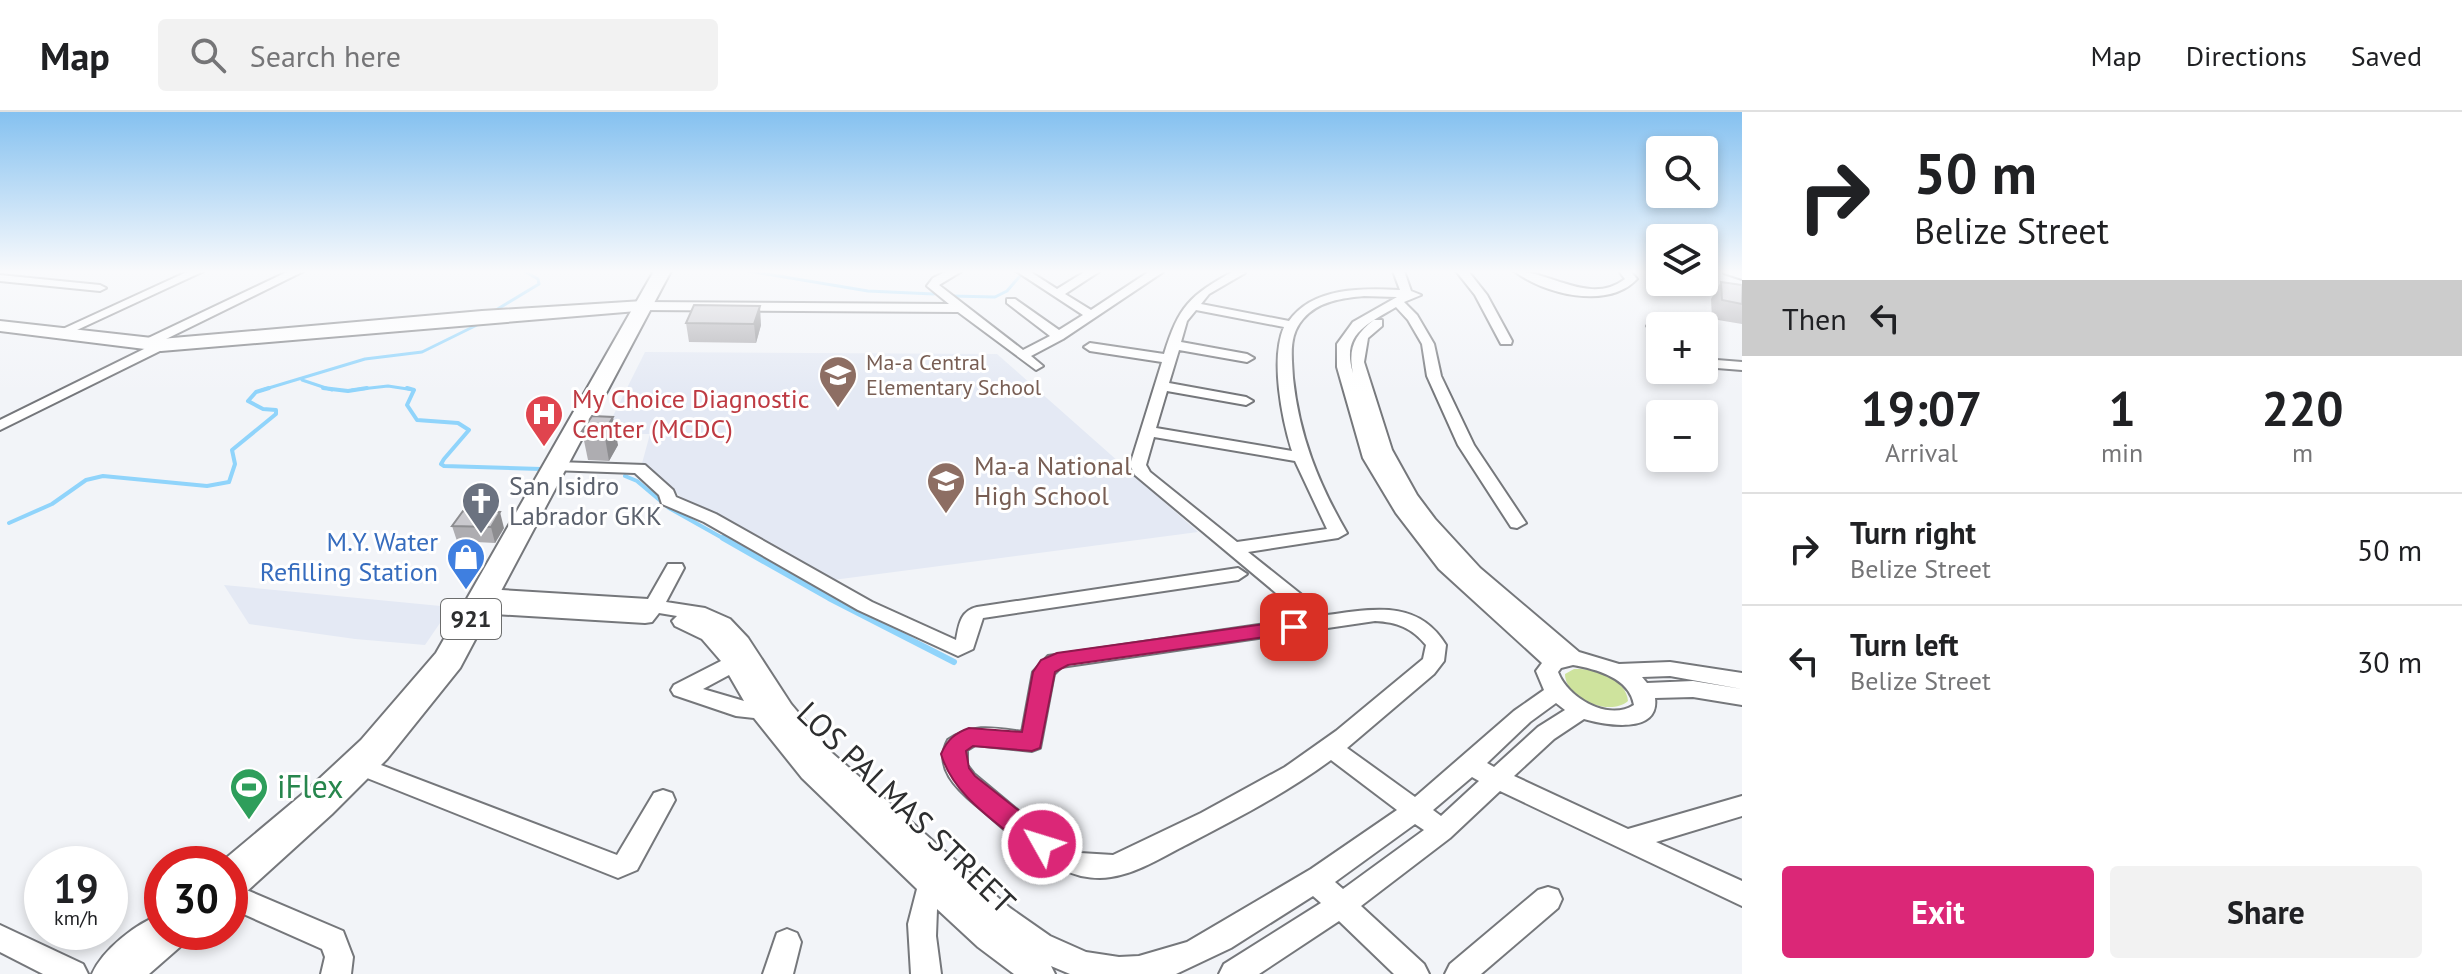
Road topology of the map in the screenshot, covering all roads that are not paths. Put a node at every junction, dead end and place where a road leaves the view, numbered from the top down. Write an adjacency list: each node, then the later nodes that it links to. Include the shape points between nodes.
1 (109, 311): 18 (street)
2 (220, 311): 21 (street)
3 (556, 311): 21 (street)
4 (640, 311): 34 (main road, 921)
5 (965, 311): 24 (street)
6 (1025, 311): 19 (street)
7 (1085, 311): 15 (street)
8 (1097, 311): 15 (street)
9 (1187, 311): 23 (street)
10 (1222, 311): 16 (street)
11 (1306, 311): 16 (street)
12 (1385, 311): 43 (street, via 1350,330 1342,352 1371,458 1438,556 1479,597)
13 (1412, 311): 35 (street, via 1470,454)
14 (1488, 311): 20 (street)
15 (1091, 315): 19 (street)
16 (1291, 325): 33 (street, via 1286,351 1288,404)
17 (5, 329): 18 (street)
18 (60, 333): 21 (street)
19 (1059, 336): 24 (street)
20 (1506, 341)
21 (155, 344): 31 (street)
22 (1090, 347): 23 (street)
23 (1171, 352): 25 (street); 29 (street)
24 (1023, 355): 27 (street)
25 (1247, 358)
26 (1718, 364): 28 (street)
27 (1036, 366)
28 (1742, 366)
29 (1161, 386): 30 (street); 32 (street)
30 (1246, 401)
31 (0, 426)
32 (1147, 431): 33 (street); 36 (street, via 1139,460 1143,475)
33 (1299, 457): 36 (street, via 1338,533)
34 (557, 467): 38 (street, via 639,468 668,500 710,518 865,606 958,649 966,644 970,620 977,613); 39 (main road, 921)
35 (1517, 523)
36 (1235, 548): 41 (street)
37 (675, 568): 40 (street)
38 (1238, 574)
39 (482, 601): 40 (street, LOS PALMAS STREET); 52 (main road, 921, via 429,688)
40 (650, 612): 42 (street, LOS PALMAS STREET, via 710,617 732,632)
41 (1324, 623): 51 (street, via 1400,617 1423,628 1436,645 1426,669); 51 (street, via 1055,661 1044,672 1032,742 969,737 953,754 966,782 1042,844 1092,867 1113,867 1225,813)
42 (741, 660): 50 (street, LOS PALMAS STREET); 50 (street, via 682,690 736,708)
43 (1564, 660): 44 (street); 47 (street, via 1547,671)
44 (1617, 671): 45 (street, via 1670,669); 46 (street)
45 (1742, 681)
46 (1641, 691): 48 (street, via 1693,689); 49 (street, via 1645,708 1630,718)
47 (1557, 692): 49 (street); 53 (street, LOS PALMAS STREET, via 1519,717)
48 (1742, 697)
49 (1584, 709): 54 (street, via 1546,732)
50 (772, 712): 61 (street, LOS PALMAS STREET)
51 (1331, 748): 57 (street)
52 (360, 766): 55 (street, via 618,867 628,862); 60 (main road, 921)
53 (1470, 766): 54 (street); 57 (street, LOS PALMAS STREET)
54 (1499, 780): 58 (street); 59 (street)
55 (663, 800)
56 (1742, 806): 59 (street)
57 (1415, 810): 58 (street); 62 (street, LOS PALMAS STREET)
58 (1442, 830): 66 (street)
59 (1626, 840): 63 (street)
60 (248, 864)
61 (940, 879): 62 (street, LOS PALMAS STREET, via 1027,939 1085,966 1117,971 1144,969 1192,954); 74 (street, via 925,896); 75 (street, LOS PALMAS STREET, via 1018,962)
62 (1316, 881): 66 (street)
63 (1742, 894)
64 (1548, 899): 78 (street)
65 (248, 902): 72 (street, via 326,934 338,950)
66 (1342, 906): 76 (street); 77 (street)
67 (0, 938): 70 (street)
68 (787, 942): 73 (street)
69 (144, 950): 71 (main road)
70 (73, 974)
71 (115, 974)
72 (336, 974)
73 (778, 974)
74 (926, 974)
75 (1040, 974)
76 (1234, 974)
77 (1414, 974)
78 (1460, 974)

